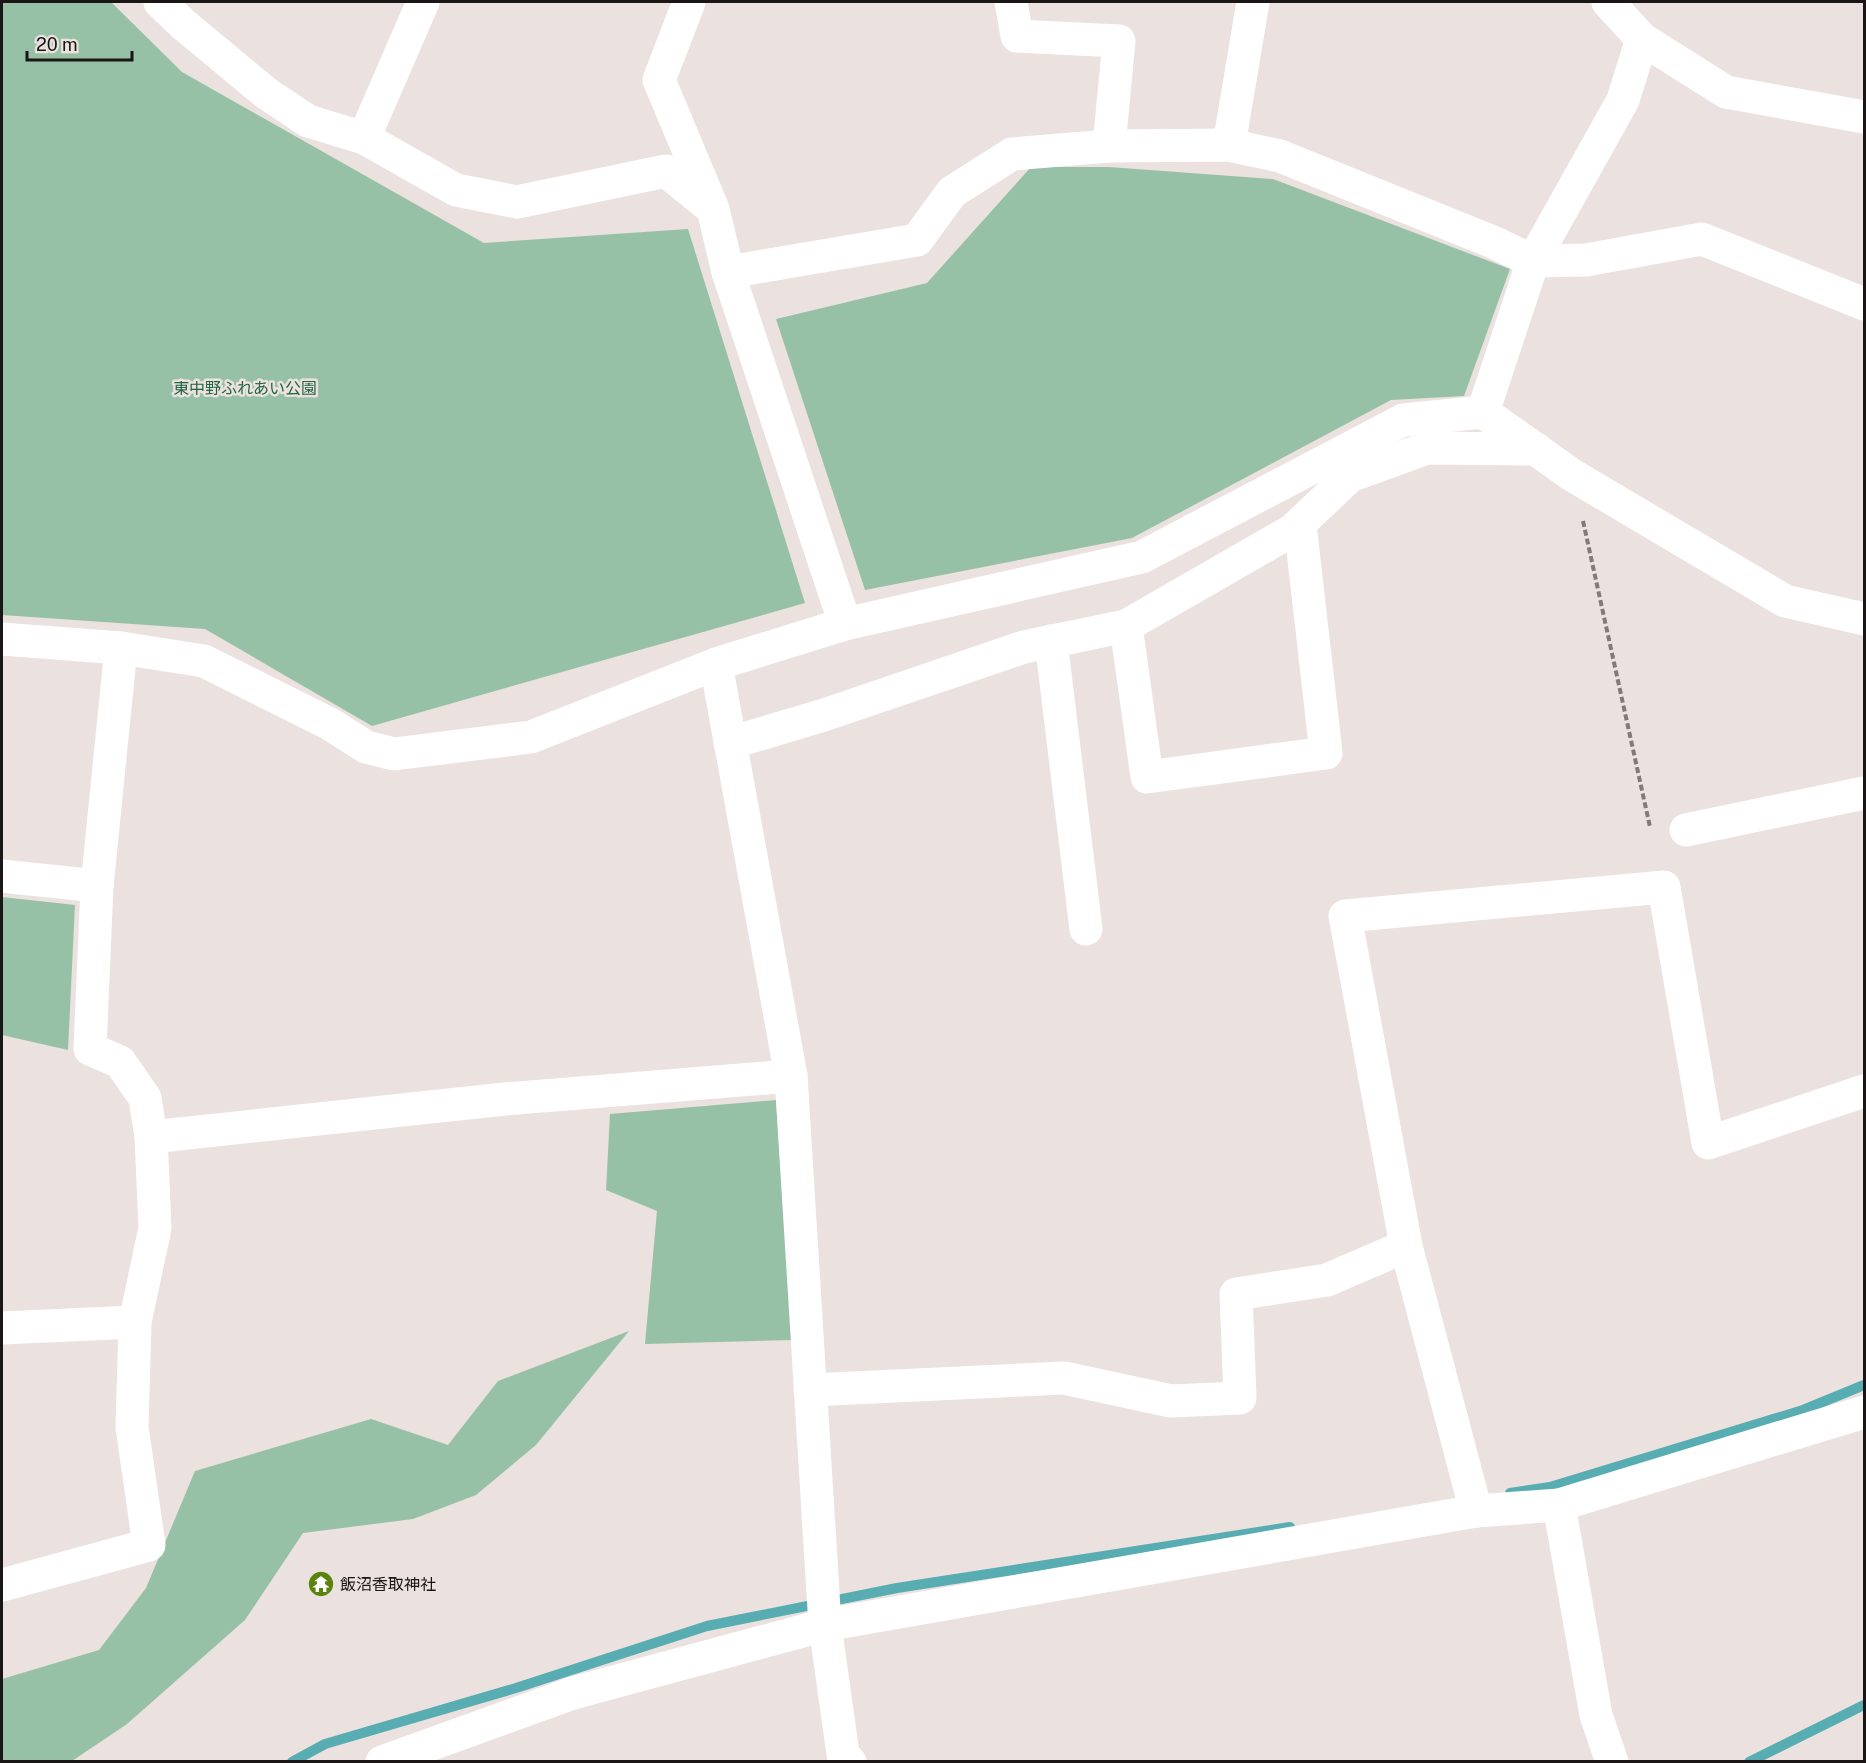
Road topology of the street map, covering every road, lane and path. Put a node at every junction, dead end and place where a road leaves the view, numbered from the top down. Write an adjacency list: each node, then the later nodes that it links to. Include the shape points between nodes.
1 (160, 2): 9 (street, via 266,93 308,121)
2 (423, 2): 9 (street)
3 (689, 2): 12 (street, via 658,80)
4 (1011, 2): 10 (street, via 1017,36 1119,41)
5 (1253, 2): 11 (street)
6 (1608, 2): 7 (street)
7 (1642, 39): 8 (street, via 1726,92); 13 (street, via 1623,100)
8 (1864, 117)
9 (364, 138): 12 (street, via 456,190 517,202 666,171)
10 (1109, 146): 11 (street); 14 (street, via 1012,154 952,192 916,240)
11 (1229, 146): 13 (street, via 1280,156)
12 (713, 209): 14 (street)
13 (1533, 261): 15 (street, via 1586,260 1702,240); 16 (street)
14 (728, 272): 21 (street)
15 (1864, 304)
16 (1483, 412): 17 (street); 21 (street, via 1403,420 1142,557)
17 (1536, 449): 18 (street); 19 (street, via 1427,448 1350,476)
18 (1572, 475): 20 (street, via 1785,601); 29 (path)
19 (1300, 524): 22 (street); 22 (street, via 1326,753 1147,777)
20 (1864, 619)
21 (845, 624): 26 (street)
22 (1126, 626): 24 (street)
23 (2, 639): 25 (street)
24 (1051, 641): 27 (street); 33 (street)
25 (121, 648): 26 (street, via 204,661 330,724 366,747 394,754 531,737); 32 (street)
26 (716, 664): 27 (street)
27 (730, 743): 34 (street)
28 (1864, 793): 30 (street)
29 (1651, 830)
30 (1686, 830)
31 (2, 876): 32 (street)
32 (97, 886): 36 (street, via 90,1049 120,1062 145,1098)
33 (1086, 929)
34 (791, 1076): 36 (street, via 505,1099); 40 (street)
35 (1864, 1091): 37 (street, via 1708,1143 1664,887 1345,916)
36 (151, 1137): 38 (street, via 155,1228)
37 (1406, 1246): 40 (street, via 1327,1280 1236,1294 1240,1398 1171,1401 1064,1378); 43 (street)
38 (135, 1322): 39 (street); 44 (street, via 132,1427 149,1545)
39 (2, 1328)
40 (810, 1390): 45 (street)
41 (1864, 1412): 42 (street)
42 (1559, 1505): 43 (street); 48 (street, via 1596,1715)
43 (1476, 1510): 45 (street)
44 (2, 1585)
45 (825, 1625): 46 (street, via 573,1693); 47 (street, via 843,1754)
46 (382, 1761)
47 (850, 1761)
48 (1612, 1761)

